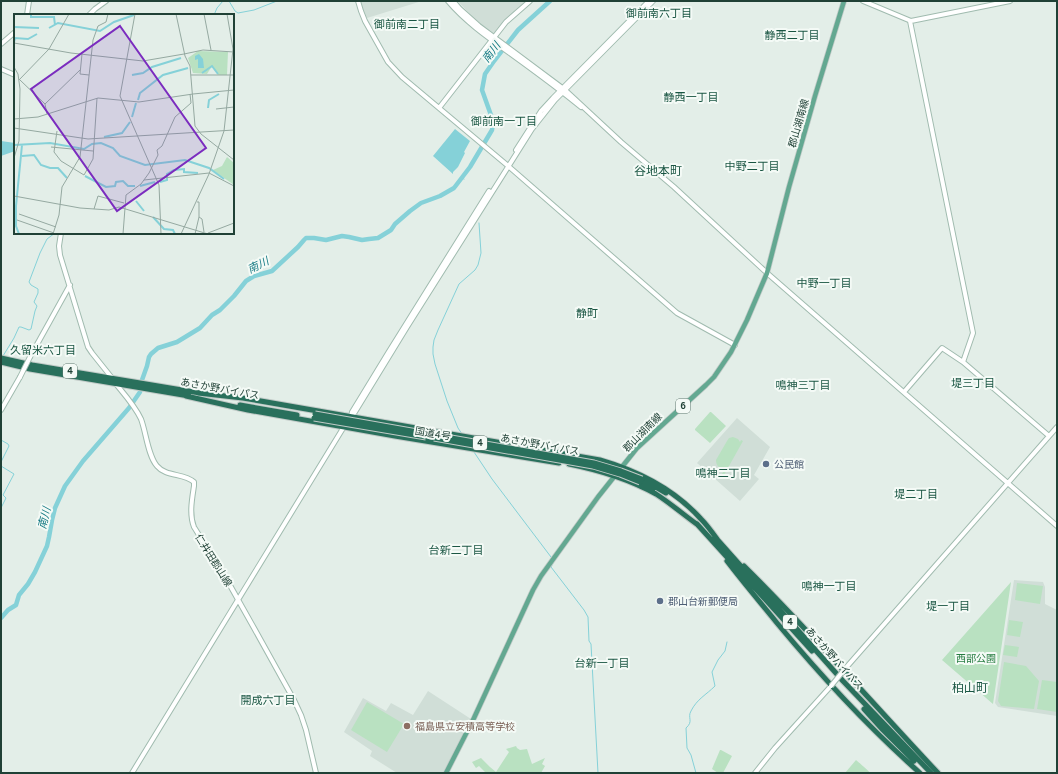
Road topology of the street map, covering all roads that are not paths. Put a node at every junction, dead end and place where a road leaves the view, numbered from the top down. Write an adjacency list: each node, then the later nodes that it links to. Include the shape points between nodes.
1 (29, 1): 12 (street)
2 (106, 1): 13 (street)
3 (358, 1): 21 (street, via 388,62)
4 (448, 1): 16 (street, via 466,20)
5 (452, 1): 16 (street)
6 (530, 1): 16 (street, via 506,22)
7 (649, 1): 20 (street)
8 (653, 1): 20 (street)
9 (844, 1): 24 (main road, 郡山湖南線 / 6, via 789,187)
10 (863, 1): 14 (street)
11 (1010, 1): 14 (street)
12 (27, 14)
13 (91, 14)
14 (910, 21): 29 (street, via 973,333)
15 (14, 33): 17 (street)
16 (493, 39): 20 (street); 21 (street)
17 (1, 44)
18 (1, 68): 19 (street)
19 (14, 74)
20 (562, 90): 22 (street); 24 (street, via 674,187)
21 (439, 108): 22 (street)
22 (508, 166): 26 (street, via 677,313); 41 (street, via 379,367)
23 (60, 234): 25 (street, 仁井田郡山線, via 60,255)
24 (767, 273): 26 (main road, 郡山湖南線 / 6); 36 (street)
25 (70, 285): 30 (street, 仁井田郡山線, via 88,347); 39 (street, bridge)
26 (735, 345): 45 (main road, 郡山湖南線 / 6, via 706,386 636,448)
27 (1, 358): 31 (highway, あさか野バイパス / 4)
28 (1, 362): 33 (highway, あさか野バイパス / 4)
29 (963, 362): 36 (street, via 942,348); 44 (street)
30 (104, 369): 31 (street); 32 (street, 仁井田郡山線)
31 (99, 377): 32 (highway, あさか野バイパス / 4)
32 (112, 379): 33 (street, 仁井田郡山線); 34 (highway, あさか野バイパス / 4)
33 (116, 384): 34 (highway, あさか野バイパス / 4); 54 (street, 仁井田郡山線, via 135,409 157,466 194,482 191,515 194,527)
34 (138, 385): 35 (highway, あさか野バイパス / 4)
35 (149, 387): 37 (highway, あさか野バイパス / 4); 38 (highway, あさか野バイパス / 4)
36 (904, 392): 48 (street)
37 (198, 393): 40 (highway, あさか野バイパス / 4); 41 (highway, 4, via 243,398)
38 (186, 396): 40 (highway, あさか野バイパス / 4); 42 (highway, 4)
39 (1, 410)
40 (314, 416): 47 (highway, あさか野バイパス / 4, bridge, via 594,463 622,471)
41 (351, 417): 42 (street); 45 (highway, 4, via 600,460)
42 (345, 427): 46 (highway, 国道4号 / 4, via 575,465); 54 (street)
43 (1057, 427): 44 (street)
44 (1049, 436): 48 (street)
45 (622, 467): 46 (main road, 郡山湖南線 / 6); 52 (highway, via 650,479 679,499)
46 (614, 476): 49 (highway, via 656,495); 59 (main road, 郡山湖南線 / 6, via 533,590)
47 (641, 481): 49 (highway, あさか野バイパス / 4, via 678,506); 52 (highway, あさか野バイパス / 4, via 663,491 680,503)
48 (1008, 483): 50 (street); 55 (street)
49 (698, 525): 51 (highway, あさか野バイパス / 4)
50 (1057, 526)
51 (708, 535): 56 (highway, via 737,575); 62 (highway, あさか野バイパス / 4, via 883,730)
52 (717, 538): 53 (highway, あさか野バイパス / 4)
53 (722, 544): 55 (highway); 63 (highway, あさか野バイパス / 4, via 843,681)
54 (238, 600): 57 (street); 58 (street, 仁井田郡山線, via 301,715 308,734)
55 (844, 670): 56 (street, bridge); 64 (highway)
56 (831, 686): 60 (street); 61 (highway)
57 (132, 773)
58 (316, 773)
59 (446, 773)
60 (755, 773)
61 (920, 773)
62 (926, 773)
63 (931, 773)
64 (938, 773)

